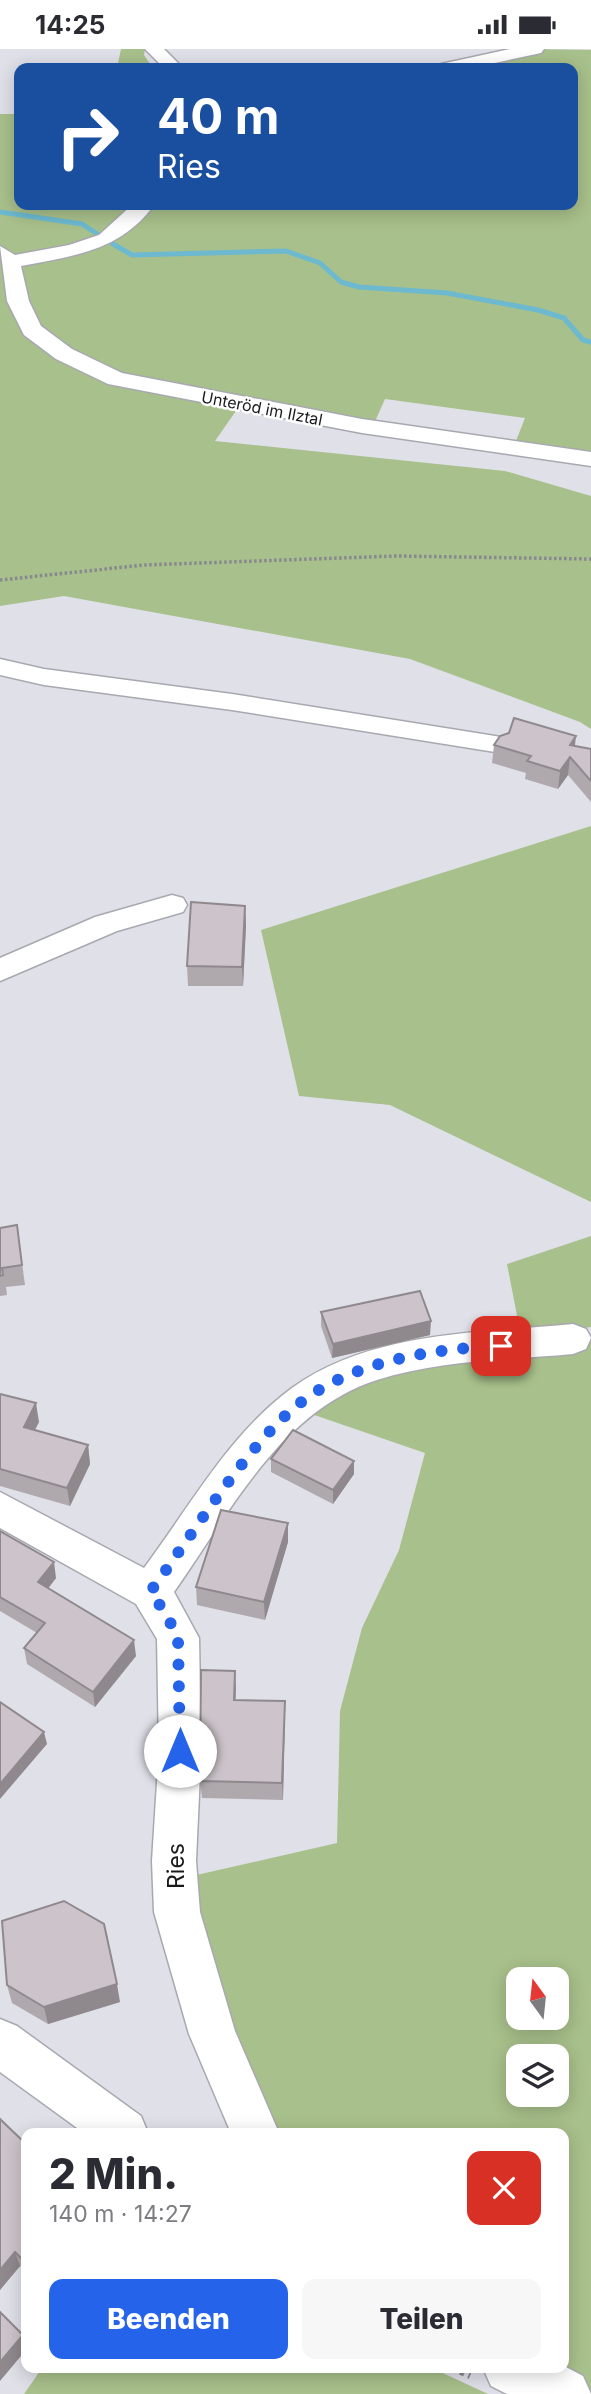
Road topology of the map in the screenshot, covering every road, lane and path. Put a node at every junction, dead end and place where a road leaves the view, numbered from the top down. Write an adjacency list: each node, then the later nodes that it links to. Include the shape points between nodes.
1 (154, 49): 3 (street)
2 (535, 49): 4 (street)
3 (169, 63)
4 (470, 63)
5 (138, 210): 6 (street, via 106,239 74,250)
6 (5, 257): 7 (street, Unteröd im Ilztal, via 32,330 64,354 116,379 362,426)
7 (591, 459)
8 (591, 559): 9 (path, via 396,556 144,565)
9 (0, 580)
10 (0, 667): 11 (street)
11 (495, 744)
12 (172, 905): 13 (street, via 106,924)
13 (0, 970)
14 (573, 1339): 16 (street, via 462,1348 350,1374 295,1407 245,1462)
15 (0, 1509): 16 (street, Ries)
16 (150, 1592): 19 (street, Ries, via 178,1638 177,1912 212,2034)
17 (0, 2043): 18 (street)
18 (117, 2128)
19 (254, 2128)
20 (520, 2373): 21 (street)
21 (565, 2394)

